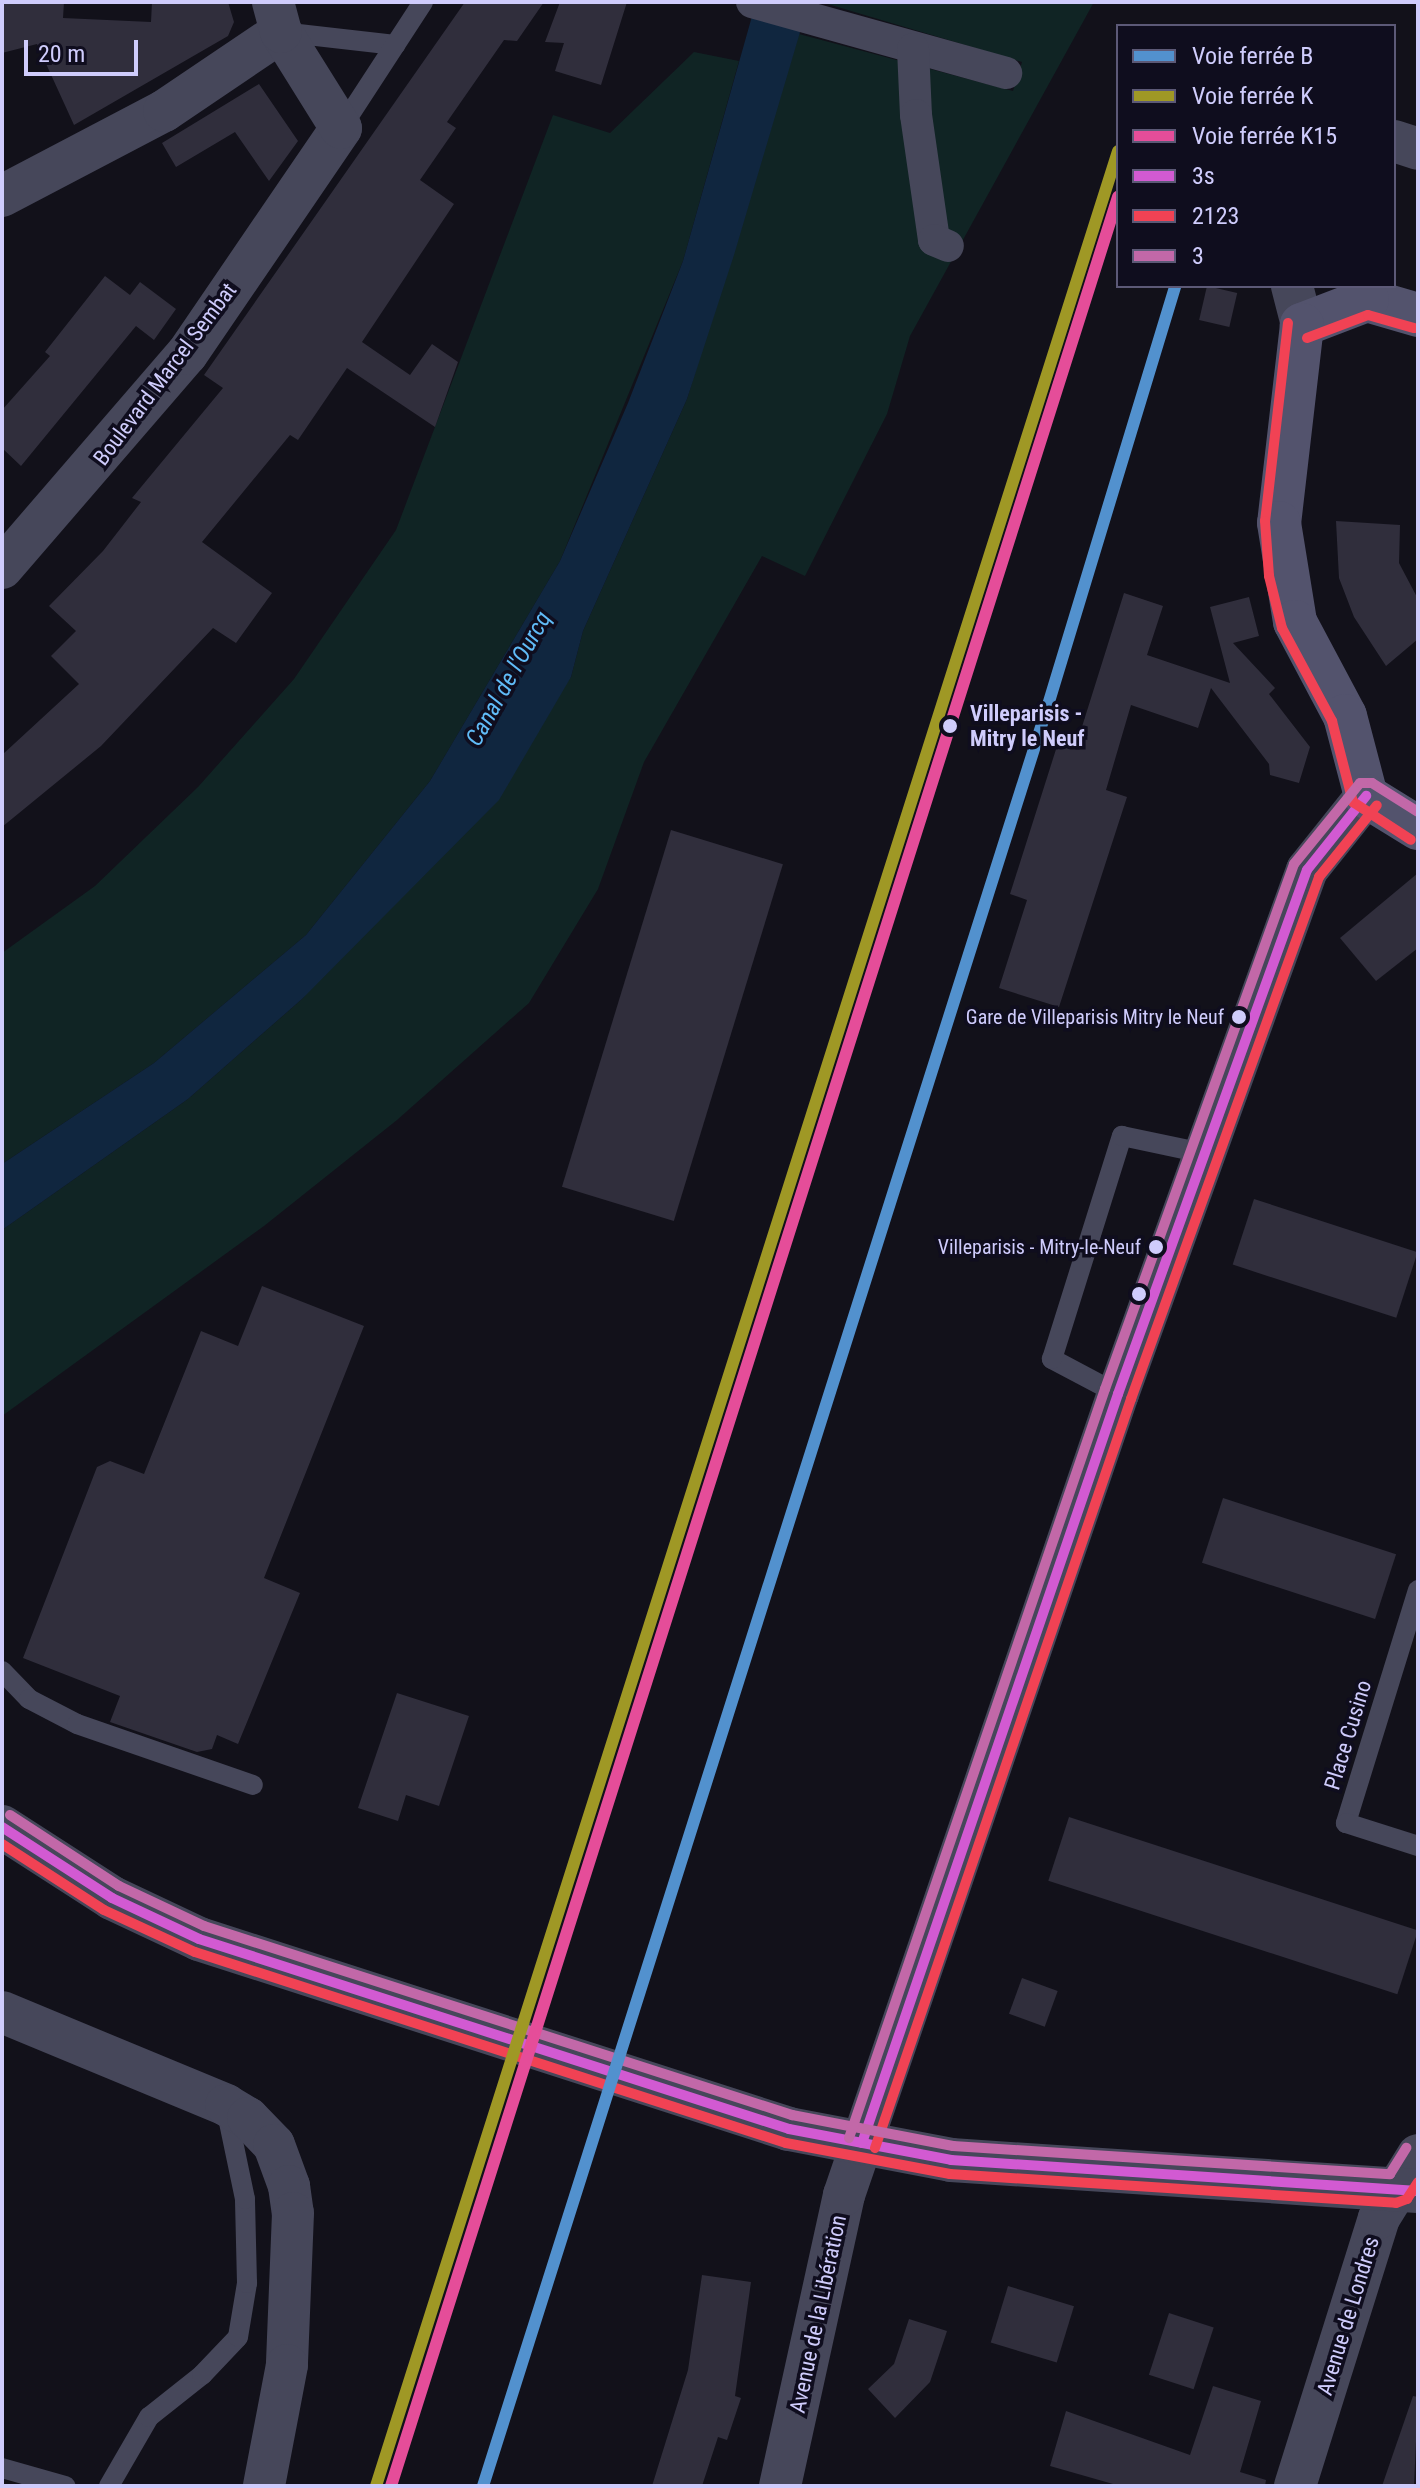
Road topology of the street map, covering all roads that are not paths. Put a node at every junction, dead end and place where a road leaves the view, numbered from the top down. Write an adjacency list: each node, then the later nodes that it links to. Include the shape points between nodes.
1 (423, 2): 4 (lane)
2 (752, 2): 5 (street)
3 (277, 17): 4 (lane); 7 (street); 10 (street, via 164,111)
4 (395, 45): 7 (lane)
5 (913, 49): 6 (street); 11 (street, via 916,115 934,240)
6 (1006, 73)
7 (341, 128): 14 (street, Boulevard Marcel Sembat, via 187,354)
8 (1396, 142): 9 (street)
9 (1418, 149)
10 (2, 196)
11 (948, 246)
12 (1297, 306): 13 (main road, via 1367,300); 15 (main road, via 1280,507 1283,573 1295,622 1345,716)
13 (1418, 315)
14 (2, 568)
15 (1366, 796): 16 (main road); 17 (street, Avenue de la Libération, via 1307,870)
16 (1418, 828)
17 (1203, 1153): 18 (street, Avenue de la Libération); 18 (lane, via 1122,1136 1052,1359)
18 (1118, 1394): 26 (street, Avenue de la Libération)
19 (1418, 1590): 23 (lane, Place Cusino, via 1346,1823)
20 (2, 1671): 21 (lane, via 29,1699 77,1724)
21 (253, 1785)
22 (2, 1827): 26 (street, via 112,1898 199,1939 789,2129)
23 (1418, 1846)
24 (2, 2012): 25 (street)
25 (226, 2105): 30 (lane, via 245,2199 247,2283 238,2337 202,2375 149,2417); 31 (street, via 248,2118 274,2145 293,2213 287,2365)
26 (862, 2143): 27 (street, via 951,2160); 32 (street, Avenue de la Libération, via 844,2195)
27 (1411, 2178): 33 (street, Avenue de Londres, via 1379,2218)
28 (2, 2468): 29 (lane)
29 (65, 2486)
30 (109, 2486)
31 (264, 2486)
32 (780, 2486)
33 (1295, 2486)

